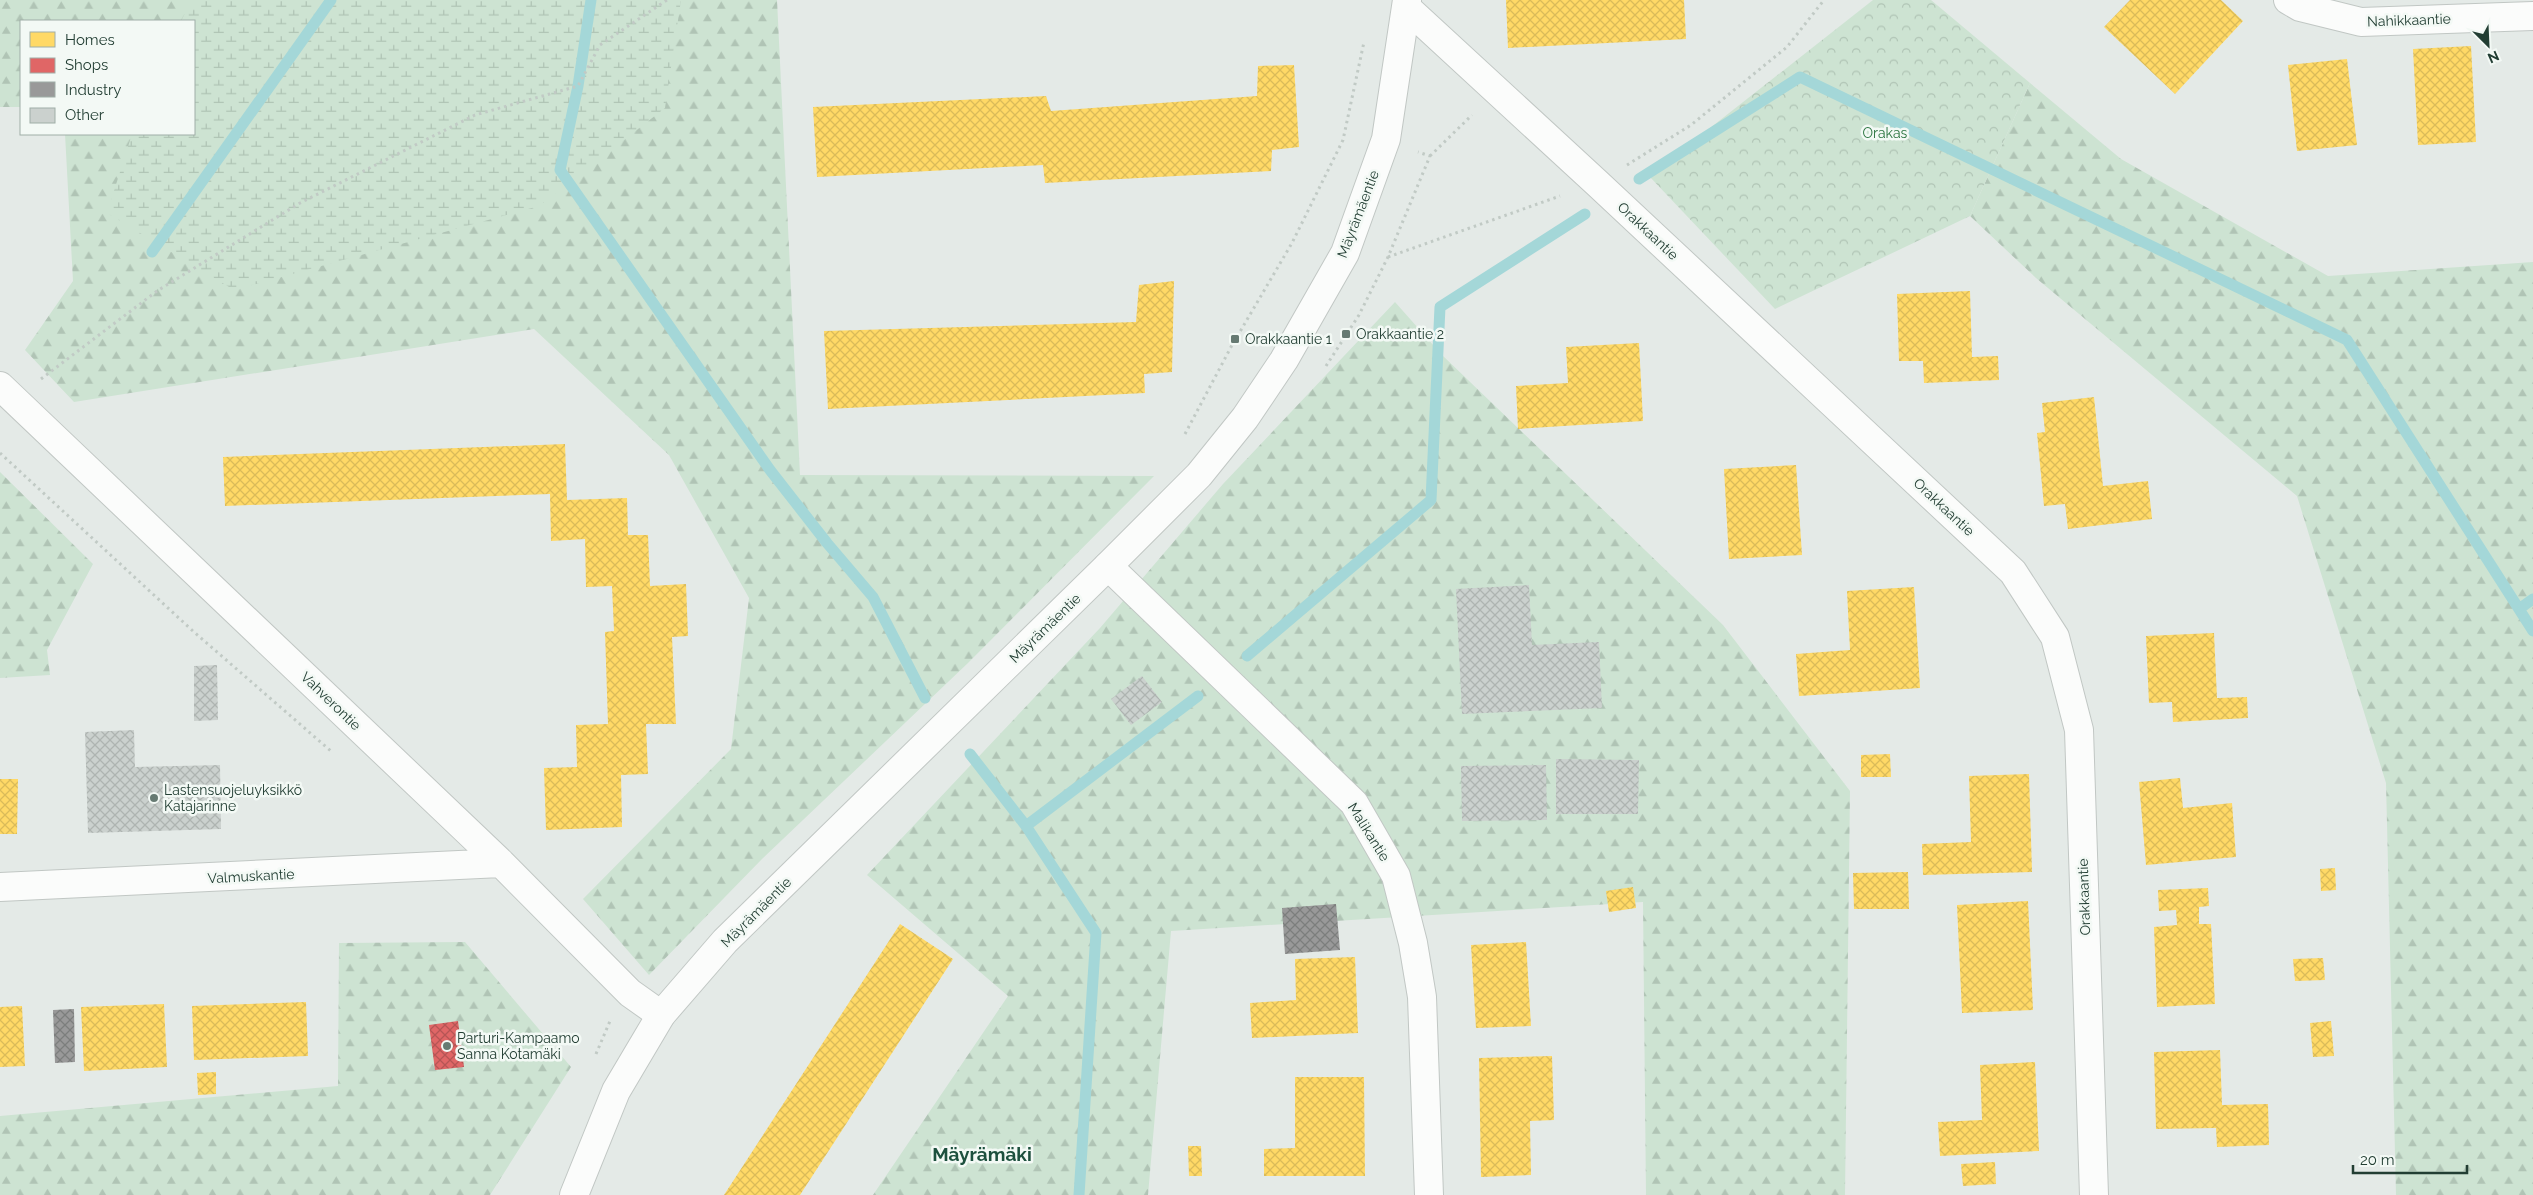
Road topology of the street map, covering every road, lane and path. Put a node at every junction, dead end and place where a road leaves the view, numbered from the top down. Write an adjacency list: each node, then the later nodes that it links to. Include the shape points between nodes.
1 (667, 0): 11 (path, via 600,45 578,86 475,115 300,204 157,291)
2 (1824, 0): 9 (path, via 1787,47 1691,125)
3 (2288, 0): 5 (street, Nahikkaantie, via 2300,7 2361,22)
4 (1407, 4): 7 (street, Orakkaantie); 14 (street, Mäyrämäentie, via 1386,139 1345,252 1284,360 1245,418 1198,475)
5 (2533, 16)
6 (1364, 40): 12 (path, via 1343,140 1292,244 1231,347)
7 (1497, 91): 8 (path); 9 (street, Orakkaantie)
8 (1430, 156)
9 (1597, 183): 10 (path); 23 (street, Orakkaantie, via 2012,572 2055,637 2079,730)
10 (1388, 257)
11 (7, 393): 16 (street, Vahverontie)
12 (1185, 435)
13 (0, 453): 15 (path, via 194,632)
14 (1108, 566): 19 (street, Mäyrämäentie, via 725,941); 22 (street, Malikantie, via 1354,803 1396,876 1413,942 1422,997)
15 (336, 756)
16 (501, 863): 17 (street, Valmuskantie); 18 (street, Vahverontie)
17 (0, 887)
18 (630, 993): 19 (street, Vahverontie); 20 (path, via 605,1027)
19 (661, 1015): 21 (street, Mäyrämäentie, via 616,1091)
20 (593, 1063)
21 (574, 1195)
22 (1429, 1195)
23 (2094, 1195)

